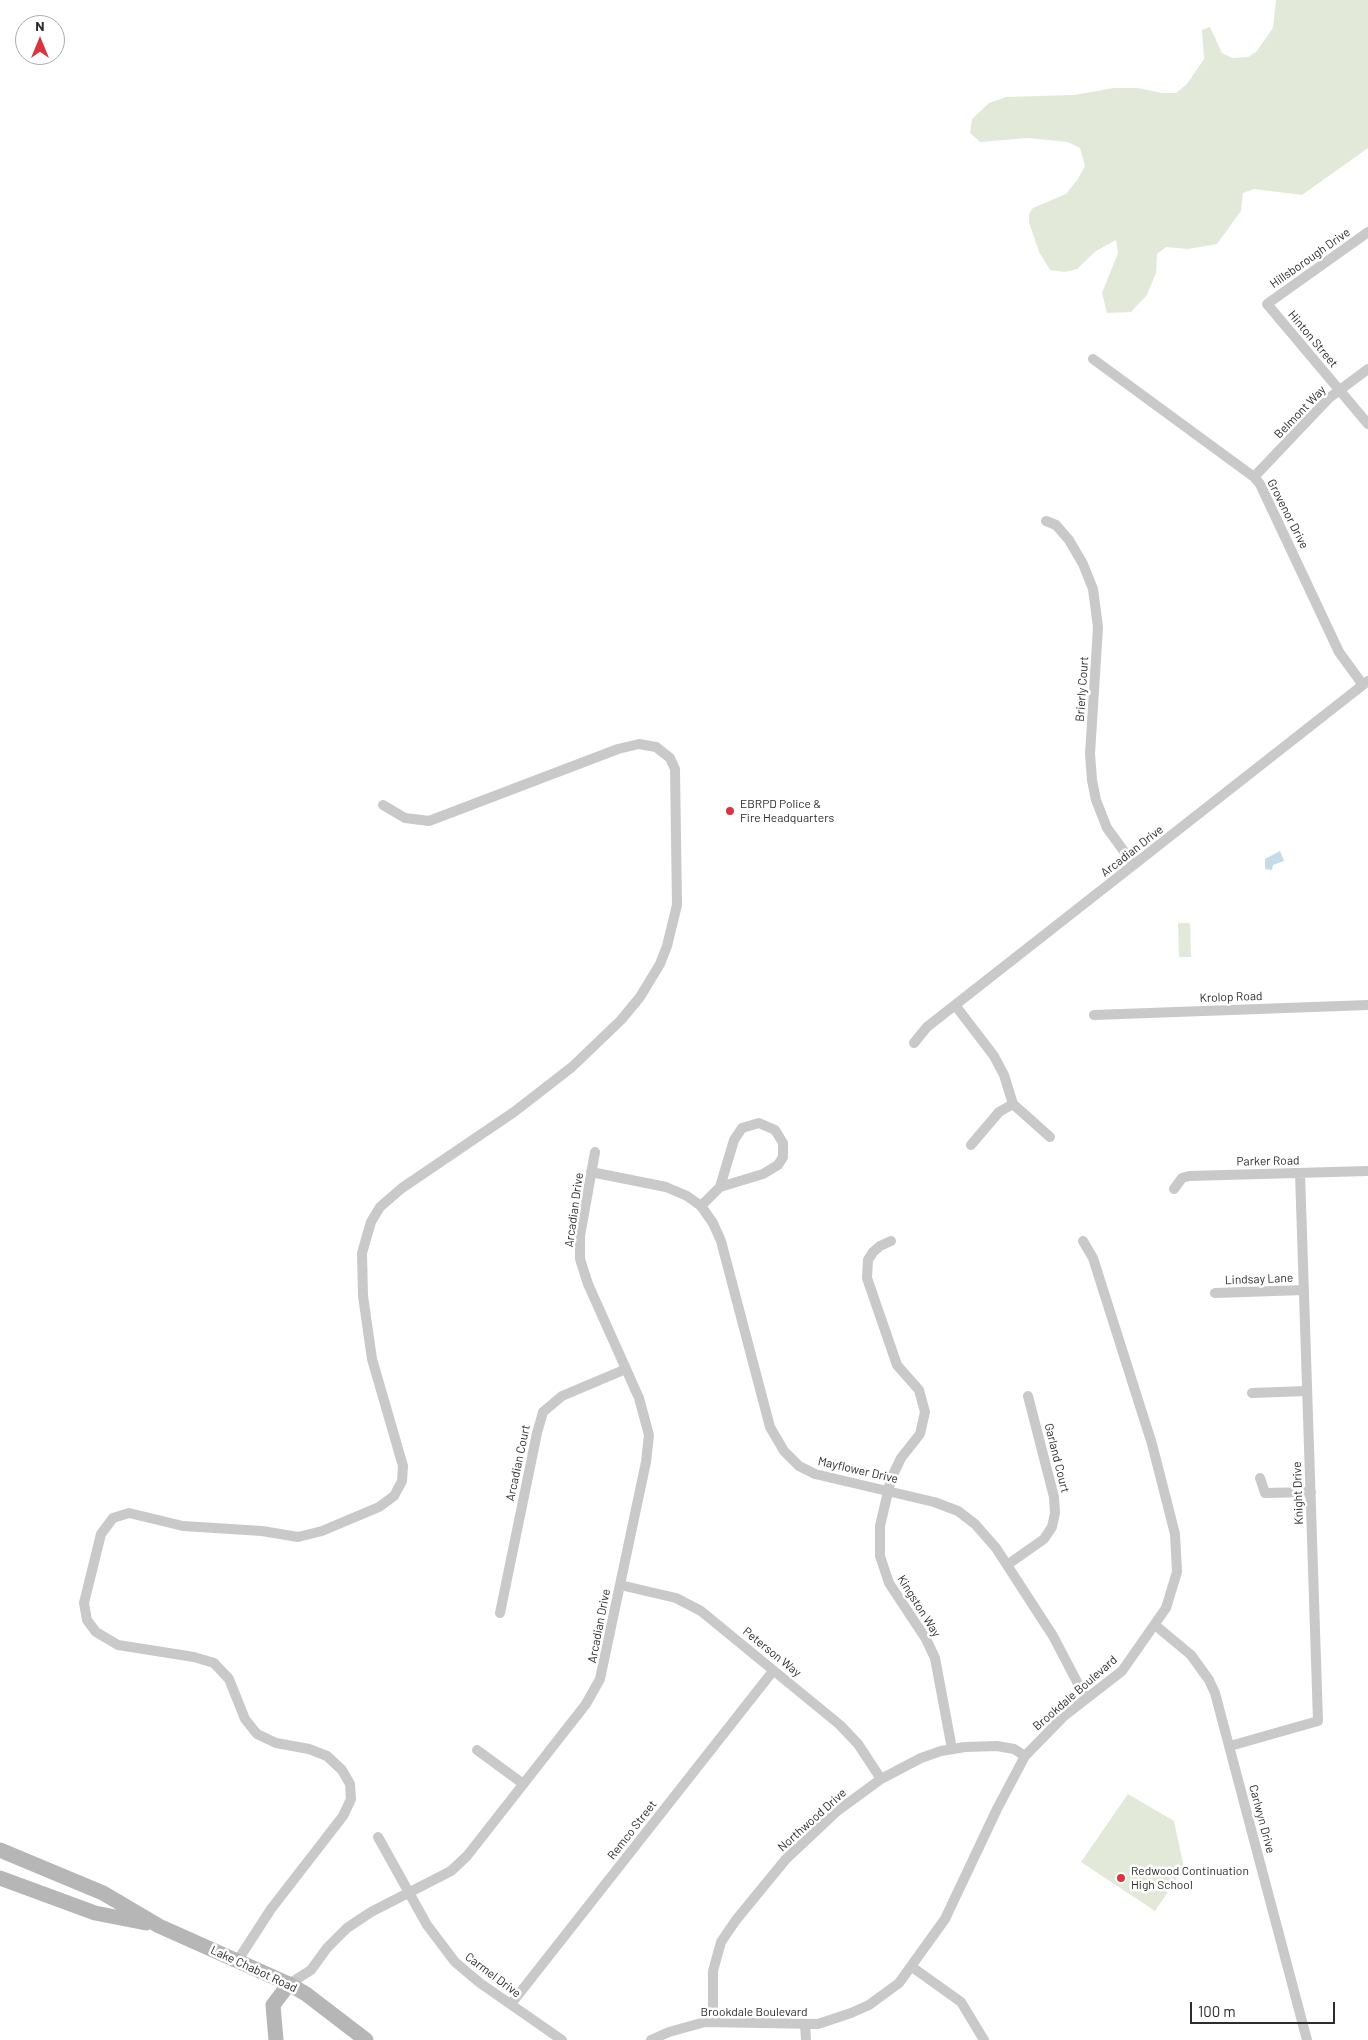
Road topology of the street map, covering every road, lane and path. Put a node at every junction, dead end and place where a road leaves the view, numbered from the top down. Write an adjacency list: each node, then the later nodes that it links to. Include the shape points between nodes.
1 (1368, 232): 2 (street, Hillsborough Drive)
2 (1267, 304): 5 (street, Hinton Street)
3 (1093, 360): 7 (street, Grovenor Drive)
4 (1368, 368): 5 (street, Belmont Way)
5 (1339, 389): 6 (street, Hinton Street); 7 (street, Belmont Way)
6 (1368, 424)
7 (1254, 477): 9 (street, Grovenor Drive, via 1271,505 1339,652)
8 (1046, 521): 11 (street, Brierly Court, via 1056,525 1069,540 1093,589 1098,627 1091,775 1107,828)
9 (1365, 683): 11 (street, Arcadian Drive)
10 (383, 805): 54 (street, via 405,818 429,821 618,749 639,744 656,747 670,758 675,769 677,905 660,964 640,997 615,1026 572,1067 514,1112 402,1188 380,1207 371,1222 362,1253 363,1296 372,1359 403,1466 402,1481 394,1496 380,1507 322,1531 298,1537 262,1530 183,1526 129,1512 113,1518 102,1534 84,1603 87,1620 96,1632 118,1645 214,1663 229,1679 245,1719 257,1734 276,1743 327,1756 342,1770 350,1784 351,1799 344,1816 271,1909)
11 (1134, 865): 12 (street, Arcadian Drive)
12 (955, 1005): 15 (street, Arcadian Drive, via 927,1027); 16 (street, via 994,1056)
13 (1368, 1005): 14 (street, Krolop Road)
14 (1094, 1015)
15 (914, 1043)
16 (1013, 1104): 17 (street); 18 (street, via 999,1112)
17 (1050, 1137)
18 (971, 1145)
19 (595, 1152): 21 (street, Arcadian Drive)
20 (1368, 1171): 22 (street, Parker Road)
21 (592, 1172): 25 (street, Mayflower Drive, via 666,1188); 30 (street, Arcadian Drive, via 580,1236 580,1259)
22 (1300, 1172): 24 (street, Parker Road, via 1189,1176 1182,1178); 28 (street, Knight Drive)
23 (720, 1187): 23 (street, via 734,1140 742,1128 759,1123 775,1130 783,1143 783,1157 778,1165 763,1174); 25 (street)
24 (1174, 1189)
25 (701, 1206): 35 (street, Mayflower Drive, via 721,1242 776,1441 792,1460 806,1470)
26 (890, 1241): 35 (street, Kingston Way, via 873,1252 866,1269 867,1278 897,1365 919,1390 925,1412 920,1434 898,1464)
27 (1082, 1241): 40 (street, Brookdale Boulevard, via 1092,1252 1152,1444 1175,1534 1174,1586)
28 (1304, 1290): 29 (street, Lindsay Lane); 31 (street, Knight Drive)
29 (1216, 1293)
30 (626, 1369): 38 (street, Arcadian Drive, via 645,1415 648,1440); 39 (street, Arcadian Court, via 562,1396 543,1412)
31 (1306, 1391): 32 (street); 36 (street, Knight Drive)
32 (1252, 1393)
33 (1028, 1396): 37 (street, Garland Court, via 1054,1497 1055,1513 1052,1528 1044,1539)
34 (1260, 1478): 36 (street, via 1265,1493)
35 (888, 1491): 37 (street, Mayflower Drive, via 958,1511 982,1531); 44 (street, Kingston Way, via 879,1536 882,1565 894,1592 926,1639 934,1658)
36 (1311, 1492): 43 (street, Knight Drive, via 1318,1722)
37 (1007, 1565): 42 (street, Mayflower Drive, via 1053,1636)
38 (620, 1585): 41 (street, Peterson Way, via 665,1595 694,1607); 48 (street, Arcadian Drive, via 597,1686)
39 (500, 1613)
40 (1155, 1625): 42 (street, Brookdale Boulevard, via 1122,1671); 43 (street, Carlwyn Drive, via 1191,1656 1209,1680)
41 (773, 1671): 47 (street, Peterson Way, via 849,1734); 57 (street, Remco Street)
42 (1086, 1700): 46 (street, Brookdale Boulevard, via 1056,1723)
43 (1230, 1746): 66 (street, Carlwyn Drive)
44 (952, 1749): 46 (street, Northwood Drive, via 996,1746 1014,1749); 47 (street, Northwood Drive, via 921,1758)
45 (477, 1750): 48 (street)
46 (1025, 1756): 55 (street, Brookdale Boulevard, via 945,1918)
47 (881, 1780): 58 (street, Northwood Drive, via 836,1812 803,1842 736,1920 714,1962)
48 (522, 1784): 52 (street, Arcadian Drive, via 467,1856 451,1870)
49 (378, 1837): 52 (street, Carmel Drive)
50 (0, 1850): 53 (main road, Lake Chabot Road, via 103,1894)
51 (0, 1878): 53 (main road, Lake Chabot Road, via 95,1913)
52 (409, 1893): 56 (street, Arcadian Drive, via 347,1928 311,1970); 57 (street, Carmel Drive, via 436,1939 455,1962)
53 (159, 1926): 54 (main road, Lake Chabot Road)
54 (238, 1960): 56 (main road, Lake Chabot Road)
55 (912, 1967): 59 (street, Brookdale Boulevard, via 899,1983 869,2005 834,2020); 65 (street, via 961,2002)
56 (289, 1984): 60 (main road, via 273,2005); 61 (main road, Lake Chabot Road)
57 (511, 2004): 62 (street, Carmel Drive)
58 (713, 2022): 59 (street, Brookdale Boulevard); 63 (street, Brookdale Boulevard, via 685,2027)
59 (805, 2024): 64 (street)
60 (276, 2040)
61 (366, 2040)
62 (562, 2040)
63 (651, 2040)
64 (806, 2040)
65 (984, 2040)
66 (1307, 2040)

